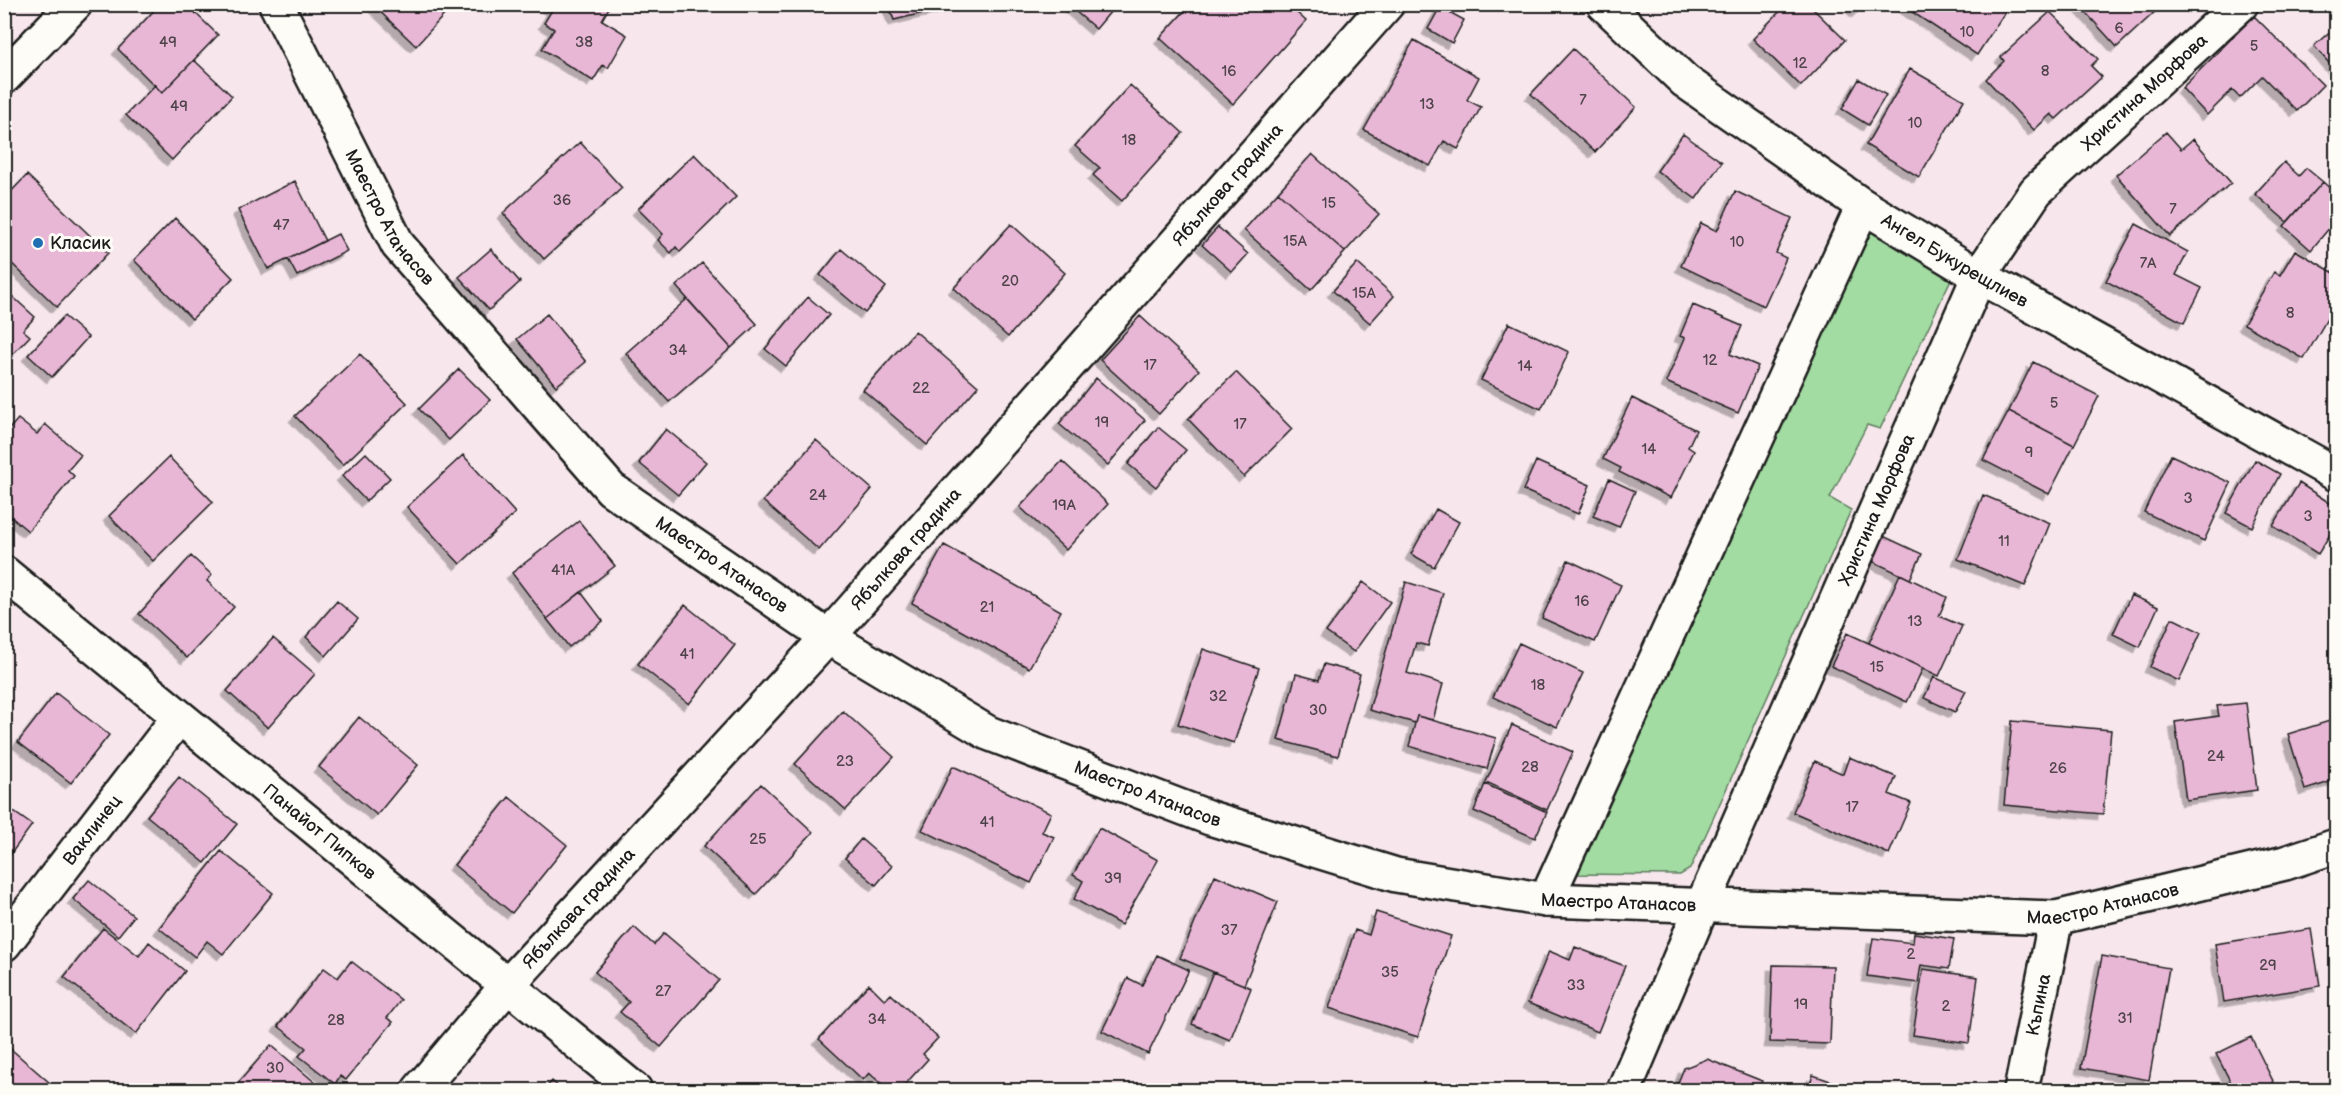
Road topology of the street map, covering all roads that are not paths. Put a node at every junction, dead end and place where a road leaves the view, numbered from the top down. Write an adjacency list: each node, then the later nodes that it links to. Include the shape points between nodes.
1 (75, 4): 6 (street)
2 (276, 4): 11 (street, Маестро Атанасов, via 398,245 611,489)
3 (1387, 4): 11 (street, Ябълкова градина)
4 (1604, 4): 7 (street, Ангел Букурещлиев, via 1685,81)
5 (2241, 4): 8 (street, Христина Морфова, via 2036,191)
6 (4, 77)
7 (1863, 206): 8 (street, Ангел Букурещлиев); 14 (street)
8 (1979, 276): 9 (street, Ангел Букурещлиев); 15 (street, Христина Морфова)
9 (2337, 474)
10 (4, 573): 12 (street, Панайот Пипков)
11 (828, 637): 14 (street, Маестро Атанасов, via 988,733 1210,818 1396,875); 18 (street, Ябълкова градина)
12 (179, 717): 17 (street, Ваклинец); 18 (street, Панайот Пипков)
13 (2337, 846): 16 (street, Маестро Атанасов, via 2285,863)
14 (1546, 900): 15 (street, Маестро Атанасов)
15 (1702, 904): 16 (street, Маестро Атанасов); 21 (street, Христина Морфова)
16 (2056, 918): 22 (street, Къпина)
17 (4, 944)
18 (507, 986): 19 (street, Ябълкова градина); 20 (street, Панайот Пипков)
19 (419, 1090)
20 (635, 1090)
21 (1624, 1090)
22 (2021, 1090)

